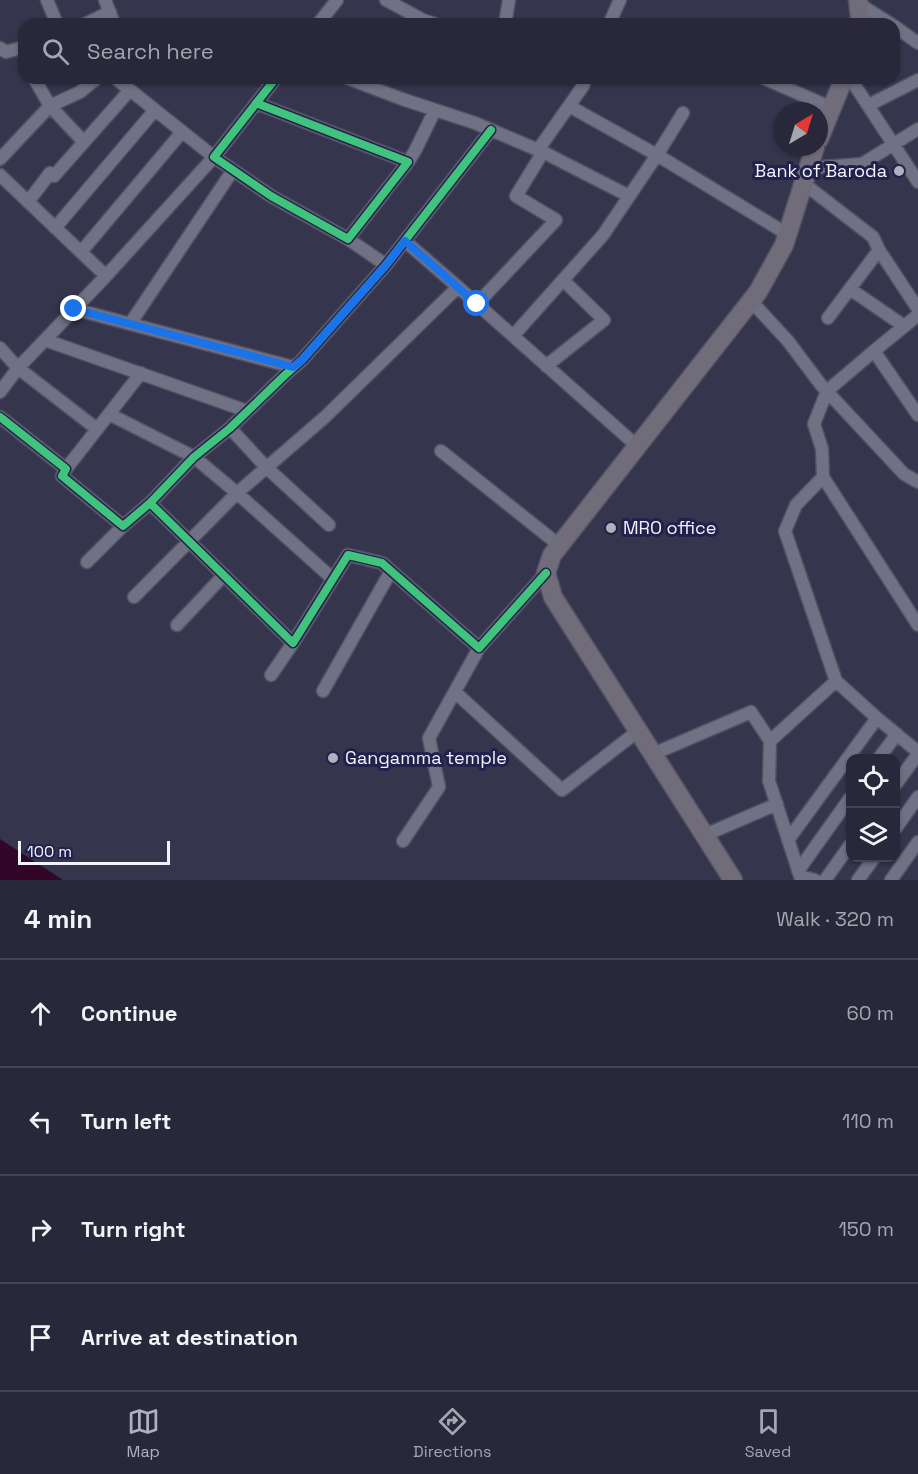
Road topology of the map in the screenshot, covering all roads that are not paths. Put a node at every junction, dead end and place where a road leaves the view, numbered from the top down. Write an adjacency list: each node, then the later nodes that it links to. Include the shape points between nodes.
1 (47, 0): 8 (street)
2 (105, 0): 9 (street, via 111,16)
3 (337, 0): 10 (street)
4 (386, 0): 11 (street)
5 (508, 0): 12 (street)
6 (620, 0): 13 (street)
7 (859, 2): 14 (main road); 15 (street)
8 (54, 18)
9 (104, 18)
10 (323, 18)
11 (419, 18)
12 (506, 18)
13 (612, 18)
14 (860, 18)
15 (883, 18)
16 (900, 30): 17 (street)
17 (918, 43)
18 (0, 48): 19 (street, via 6,52)
19 (18, 49)
20 (918, 80): 32 (street)
21 (37, 84): 33 (street)
22 (90, 84): 33 (street)
23 (122, 84): 30 (street)
24 (271, 84): 31 (street)
25 (363, 84): 37 (street)
26 (584, 84): 34 (street)
27 (777, 84): 35 (street)
28 (842, 84): 35 (main road)
29 (854, 84): 32 (street)
30 (130, 90): 36 (street); 43 (street)
31 (256, 103): 48 (street); 50 (street)
32 (869, 105): 44 (street)
33 (50, 106): 43 (street); 49 (street)
34 (569, 106): 45 (street); 46 (street)
35 (832, 108): 39 (main road)
36 (155, 110): 42 (street); 57 (street)
37 (435, 110): 41 (street); 50 (street)
38 (683, 113): 46 (street)
39 (828, 118)
40 (918, 129): 44 (street)
41 (491, 130): 45 (street); 60 (street)
42 (182, 132): 48 (street); 62 (street)
43 (84, 142): 56 (street, via 54,176 50,173)
44 (893, 144): 53 (street, via 862,164); 54 (street)
45 (541, 151): 55 (street); 69 (street, via 516,196 556,220)
46 (657, 155): 55 (street); 58 (street)
47 (812, 156): 53 (main road)
48 (214, 157): 51 (street); 64 (street)
49 (0, 159)
50 (408, 162): 59 (street)
51 (233, 170): 59 (street); 74 (street)
52 (0, 175): 56 (street)
53 (806, 176): 58 (main road); 61 (street, via 873,237)
54 (918, 182)
55 (629, 196): 65 (street, via 603,235)
56 (28, 202): 57 (street)
57 (55, 228): 62 (street)
58 (787, 234): 68 (main road)
59 (348, 238): 63 (street)
60 (405, 241): 63 (street); 66 (street)
61 (879, 250): 67 (street); 71 (street)
62 (81, 252): 64 (street)
63 (386, 265): 81 (street)
64 (106, 276): 70 (street)
65 (563, 280): 76 (street); 80 (street, via 604,320)
66 (458, 287): 69 (street); 95 (street, via 325,417)
67 (850, 289): 73 (street); 75 (street)
68 (751, 301): 85 (street); 92 (main road)
69 (477, 304): 76 (street)
70 (74, 309): 74 (street); 77 (street)
71 (918, 309)
72 (918, 315): 75 (street)
73 (828, 318)
74 (130, 324): 81 (street)
75 (904, 326): 79 (street)
76 (513, 336): 80 (street)
77 (45, 339): 82 (street); 83 (street)
78 (0, 348): 82 (street)
79 (874, 351): 85 (street); 88 (street)
80 (546, 366): 92 (street)
81 (293, 367): 86 (street)
82 (18, 368): 84 (street); 91 (street)
83 (141, 373): 86 (street); 87 (street)
84 (0, 392)
85 (827, 392): 97 (street, via 814,424 822,449); 98 (street, via 904,474)
86 (247, 411): 90 (street)
87 (109, 414): 91 (street); 94 (street)
88 (918, 415)
89 (0, 417): 96 (street)
90 (230, 428): 94 (street); 95 (street)
91 (97, 429): 96 (street)
92 (637, 446): 104 (main road)
93 (441, 451): 104 (street)
94 (194, 457): 99 (street); 100 (street)
95 (266, 467): 99 (street); 101 (street)
96 (66, 469): 102 (street, via 62,476)
97 (824, 477): 112 (street); 116 (street, via 796,505 785,531)
98 (918, 482)
99 (237, 493): 103 (street); 109 (street)
100 (150, 503): 102 (street); 103 (street)
101 (329, 525)
102 (123, 526): 105 (street)
103 (189, 541): 108 (street); 110 (street)
104 (559, 545): 107 (main road)
105 (87, 562)
106 (391, 571): 109 (street, via 382,563 348,555); 114 (street); 117 (street)
107 (546, 573): 114 (street); 120 (main road, via 553,597)
108 (224, 575): 111 (street); 113 (street)
109 (333, 579): 113 (street)
110 (134, 597)
111 (177, 625)
112 (918, 626)
113 (293, 643): 115 (street)
114 (479, 648): 118 (street)
115 (271, 675)
116 (836, 681): 119 (street); 122 (street)
117 (323, 691)
118 (454, 692): 120 (street, via 562,790); 133 (street, via 429,738 439,787)
119 (877, 718): 121 (street); 132 (street)
120 (638, 731): 124 (main road)
121 (897, 734): 123 (street); 125 (street)
122 (770, 741): 124 (street, via 751,712); 128 (street, via 769,781)
123 (918, 753): 126 (street)
124 (653, 754): 131 (main road)
125 (883, 754)
126 (900, 778)
127 (918, 797): 130 (street)
128 (777, 804): 131 (street); 132 (street)
129 (846, 804): 137 (street)
130 (900, 822)
131 (705, 835): 138 (main road)
132 (788, 840): 137 (street)
133 (403, 841)
134 (918, 842): 142 (street)
135 (846, 851): 140 (street)
136 (871, 862): 141 (street)
137 (798, 871): 139 (street, via 800,876)
138 (733, 880)
139 (815, 880)
140 (825, 880)
141 (858, 880)
142 (891, 880)

